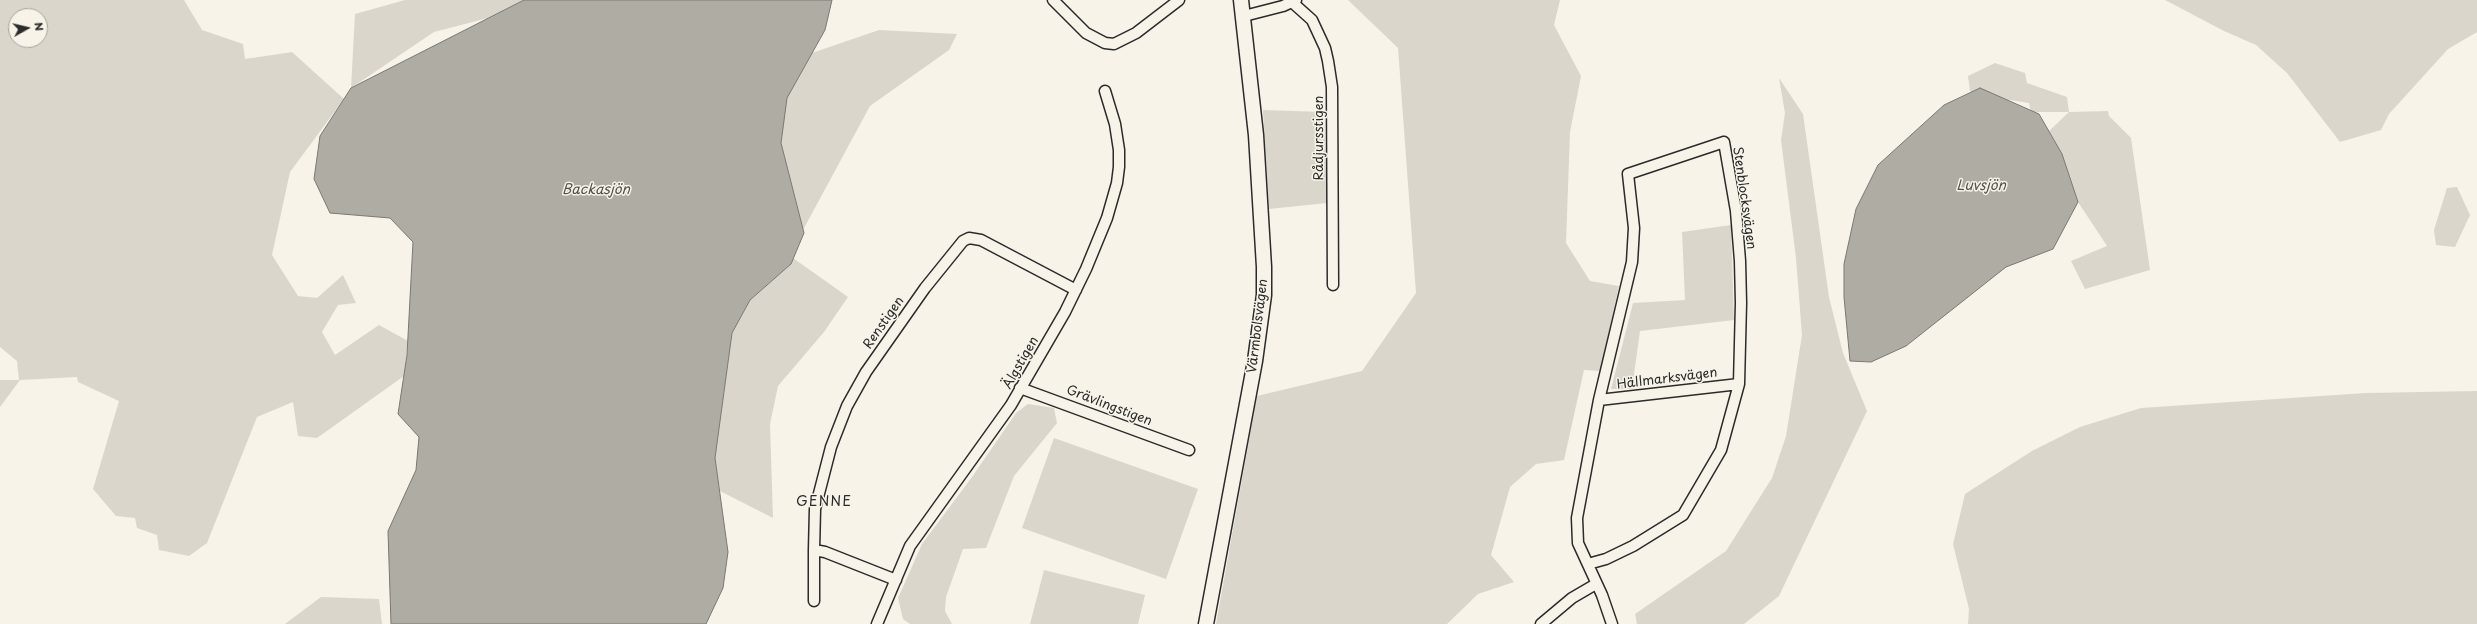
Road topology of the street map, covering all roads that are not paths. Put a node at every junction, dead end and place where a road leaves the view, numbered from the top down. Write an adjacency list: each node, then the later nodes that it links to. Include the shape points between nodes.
1 (1053, 0): 2 (street, via 1086,33 1105,43 1114,44 1136,33)
2 (1179, 0)
3 (1241, 0): 5 (street, Värmbolsvägen)
4 (1294, 2): 5 (street); 7 (street, Rådjursstigen, via 1312,20 1323,43 1332,87)
5 (1244, 16): 19 (street, Värmbolsvägen, via 1256,135 1264,296 1255,361)
6 (1105, 91): 8 (street, Älgstigen, via 1119,150 1117,183 1098,241)
7 (1333, 285)
8 (1076, 290): 10 (street, Älgstigen); 13 (street, Renstigen, via 981,240 969,238 963,241 895,328 847,406 831,447 815,509)
9 (1739, 384): 11 (street, Hällmarksvägen); 11 (street, Stenblocksvägen, via 1740,261 1736,211 1724,142 1628,174 1634,228 1632,262); 14 (street, Stenblocksvägen, via 1721,450 1683,515 1633,546)
10 (1020, 388): 12 (street, Grävlingstigen); 15 (street, Älgstigen, via 991,436 918,533)
11 (1598, 400): 14 (street, Stenblocksvägen, via 1577,518 1578,543)
12 (1189, 450)
13 (814, 550): 15 (street); 17 (street, Renstigen)
14 (1588, 564): 16 (street, Stenblocksvägen)
15 (896, 580): 18 (street, Älgstigen)
16 (1596, 584): 20 (street, via 1572,598); 21 (street, Stenblocksvägen)
17 (814, 601)
18 (877, 624)
19 (1206, 624)
20 (1542, 624)
21 (1612, 624)

